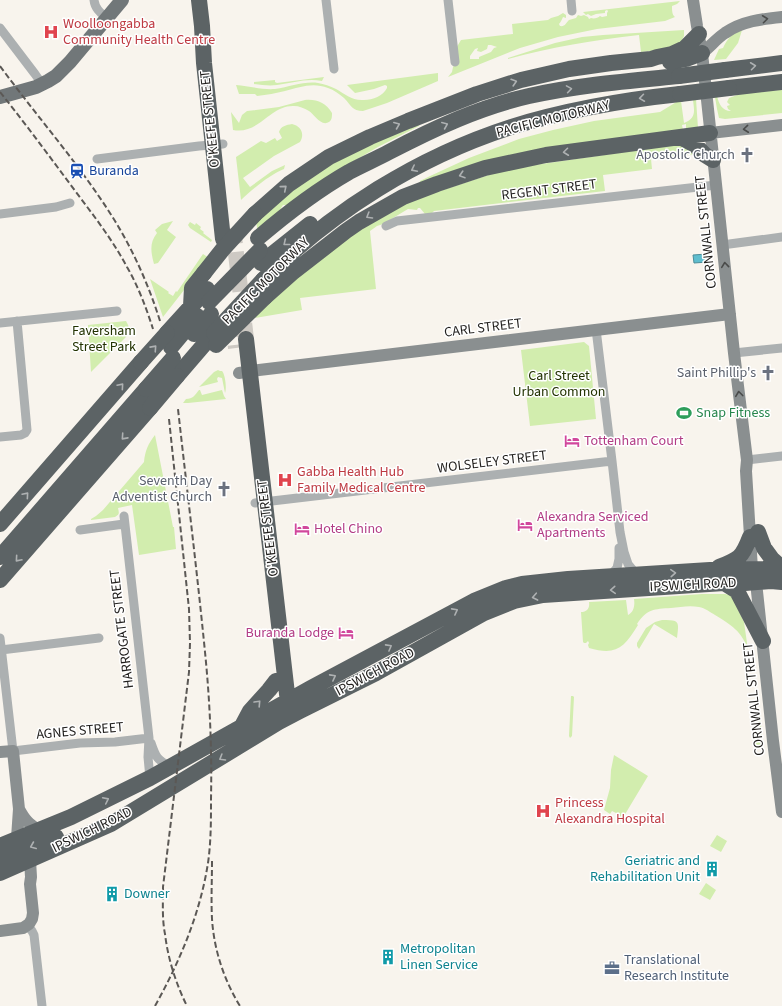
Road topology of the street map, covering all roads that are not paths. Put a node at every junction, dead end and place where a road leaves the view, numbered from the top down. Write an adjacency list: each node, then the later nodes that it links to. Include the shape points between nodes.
1 (94, 0): 11 (street, via 96,8)
2 (122, 0): 11 (main road)
3 (199, 0): 25 (highway, O'KEEFE STREET, via 202,49)
4 (208, 0): 25 (highway, O'KEEFE STREET)
5 (326, 0): 18 (street)
6 (448, 0): 16 (street)
7 (571, 0): 9 (street)
8 (694, 0): 13 (main road, CORNWALL STREET)
9 (572, 11)
10 (782, 17): 14 (main road, one-way to 10, via 722,35 736,27 756,20)
11 (108, 18): 20 (main road, via 56,76)
12 (0, 28): 20 (street)
13 (698, 34): 14 (main road, CORNWALL STREET); 15 (highway, via 685,48)
14 (702, 53): 15 (highway, via 678,61 662,62); 23 (main road, CORNWALL STREET)
15 (651, 59): 38 (highway, one-way to 15, bridge, via 192,288 222,249 255,214 289,184 329,157 370,137 477,94 533,77 590,66)
16 (455, 62)
17 (782, 63): 36 (highway, PACIFIC MOTORWAY, one-way to 17, bridge, via 291,211 349,172 426,133 504,103 562,90)
18 (334, 69)
19 (782, 82): 31 (highway, PACIFIC MOTORWAY, one-way to 31, bridge, via 619,102 528,122 484,137 402,175)
20 (42, 84): 21 (main road)
21 (0, 97)
22 (782, 125): 23 (main road, one-way to 23)
23 (710, 133): 24 (highway); 27 (main road, CORNWALL STREET)
24 (680, 137): 27 (highway, via 695,145); 44 (highway, one-way to 44, bridge, via 546,155 499,165 471,172 403,197 346,231)
25 (218, 145): 26 (street); 33 (highway, O'KEEFE STREET)
26 (97, 159)
27 (713, 160): 28 (main road, CORNWALL STREET)
28 (716, 185): 32 (street, REGENT STREET, via 397,221); 35 (main road, CORNWALL STREET)
29 (70, 203): 30 (street)
30 (0, 214)
31 (340, 215): 36 (highway, one-way to 36, via 312,223); 44 (highway, PACIFIC MOTORWAY, bridge, via 306,240 263,280)
32 (386, 226)
33 (228, 233)
34 (782, 238): 35 (street)
35 (722, 244): 40 (main road, CORNWALL STREET, one-way to 35)
36 (260, 250): 37 (highway, PACIFIC MOTORWAY); 37 (highway)
37 (209, 302): 38 (highway, PACIFIC MOTORWAY); 46 (highway)
38 (191, 306): 46 (highway, PACIFIC MOTORWAY)
39 (117, 311): 41 (street)
40 (730, 314): 43 (main road, CARL STREET); 48 (main road, CORNWALL STREET)
41 (17, 321): 42 (street); 51 (street, via 27,430 21,435)
42 (0, 323)
43 (596, 329): 49 (main road, CARL STREET); 54 (street)
44 (215, 339): 67 (highway, one-way to 67, bridge, via 195,355)
45 (241, 343): 49 (highway, O'KEEFE STREET)
46 (170, 346): 50 (highway, PACIFIC MOTORWAY, one-way to 46, bridge); 50 (highway, bridge)
47 (782, 348): 48 (street)
48 (734, 354): 53 (main road, CORNWALL STREET, one-way to 48)
49 (244, 372): 55 (highway, O'KEEFE STREET)
50 (144, 376): 56 (highway, PACIFIC MOTORWAY, one-way to 50); 60 (highway); 61 (highway)
51 (0, 437)
52 (782, 456): 53 (street)
53 (747, 460): 59 (main road, CORNWALL STREET, via 752,471)
54 (612, 461): 55 (street, WOLSELEY STREET); 58 (street)
55 (260, 502): 76 (highway, O'KEEFE STREET)
56 (0, 524)
57 (80, 530): 80 (street, HARROGATE STREET, via 124,520)
58 (620, 532): 65 (street, via 628,564); 66 (street, via 617,568)
59 (754, 535): 62 (highway); 63 (highway, via 735,561); 64 (main road, CORNWALL STREET)
60 (0, 542)
61 (0, 557)
62 (782, 569): 64 (highway, IPSWICH ROAD)
63 (710, 570): 64 (highway, IPSWICH ROAD); 65 (highway, IPSWICH ROAD, one-way to 63)
64 (756, 573): 68 (highway, IPSWICH ROAD); 69 (highway, IPSWICH ROAD, via 771,581); 73 (main road, CORNWALL STREET)
65 (637, 575): 66 (highway, IPSWICH ROAD)
66 (610, 577): 70 (highway, IPSWICH ROAD, one-way to 66, via 500,590 522,584)
67 (0, 580)
68 (724, 582): 73 (highway, via 737,591); 74 (highway, IPSWICH ROAD, one-way to 74, via 543,595 514,601 484,612)
69 (782, 582)
70 (422, 629): 74 (street); 77 (highway, IPSWICH ROAD, one-way to 70)
71 (0, 638): 75 (street)
72 (99, 638): 75 (street)
73 (763, 641): 87 (main road, CORNWALL STREET)
74 (430, 642): 78 (highway, IPSWICH ROAD, via 376,673)
75 (1, 650): 81 (street)
76 (280, 676): 77 (highway); 78 (highway, O'KEEFE STREET); 79 (highway, one-way to 76, via 250,711)
77 (311, 688): 78 (highway, IPSWICH ROAD)
78 (284, 712): 79 (highway, IPSWICH ROAD); 86 (highway, IPSWICH ROAD, one-way to 86)
79 (242, 726): 83 (highway, IPSWICH ROAD)
80 (149, 738): 81 (street, AGNES STREET); 83 (street, HARROGATE STREET, via 158,760); 84 (street, HARROGATE STREET)
81 (12, 751): 82 (main road); 85 (main road)
82 (0, 752)
83 (170, 767): 84 (highway, IPSWICH ROAD)
84 (150, 778): 88 (highway, IPSWICH ROAD, one-way to 84, via 71,817)
85 (19, 809): 88 (main road, via 25,820); 89 (main road)
86 (134, 810): 91 (highway, IPSWICH ROAD, via 111,824); 92 (highway, one-way to 92, via 119,809)
87 (782, 812)
88 (38, 830): 89 (highway, IPSWICH ROAD)
89 (17, 838): 90 (highway, IPSWICH ROAD)
90 (0, 846)
91 (30, 860): 92 (highway, IPSWICH ROAD); 93 (main road)
92 (2, 867): 93 (main road, via 20,875)
93 (30, 884): 94 (main road, via 33,913)
94 (27, 926): 95 (main road); 96 (street, via 34,935)
95 (0, 931)
96 (42, 1006)

